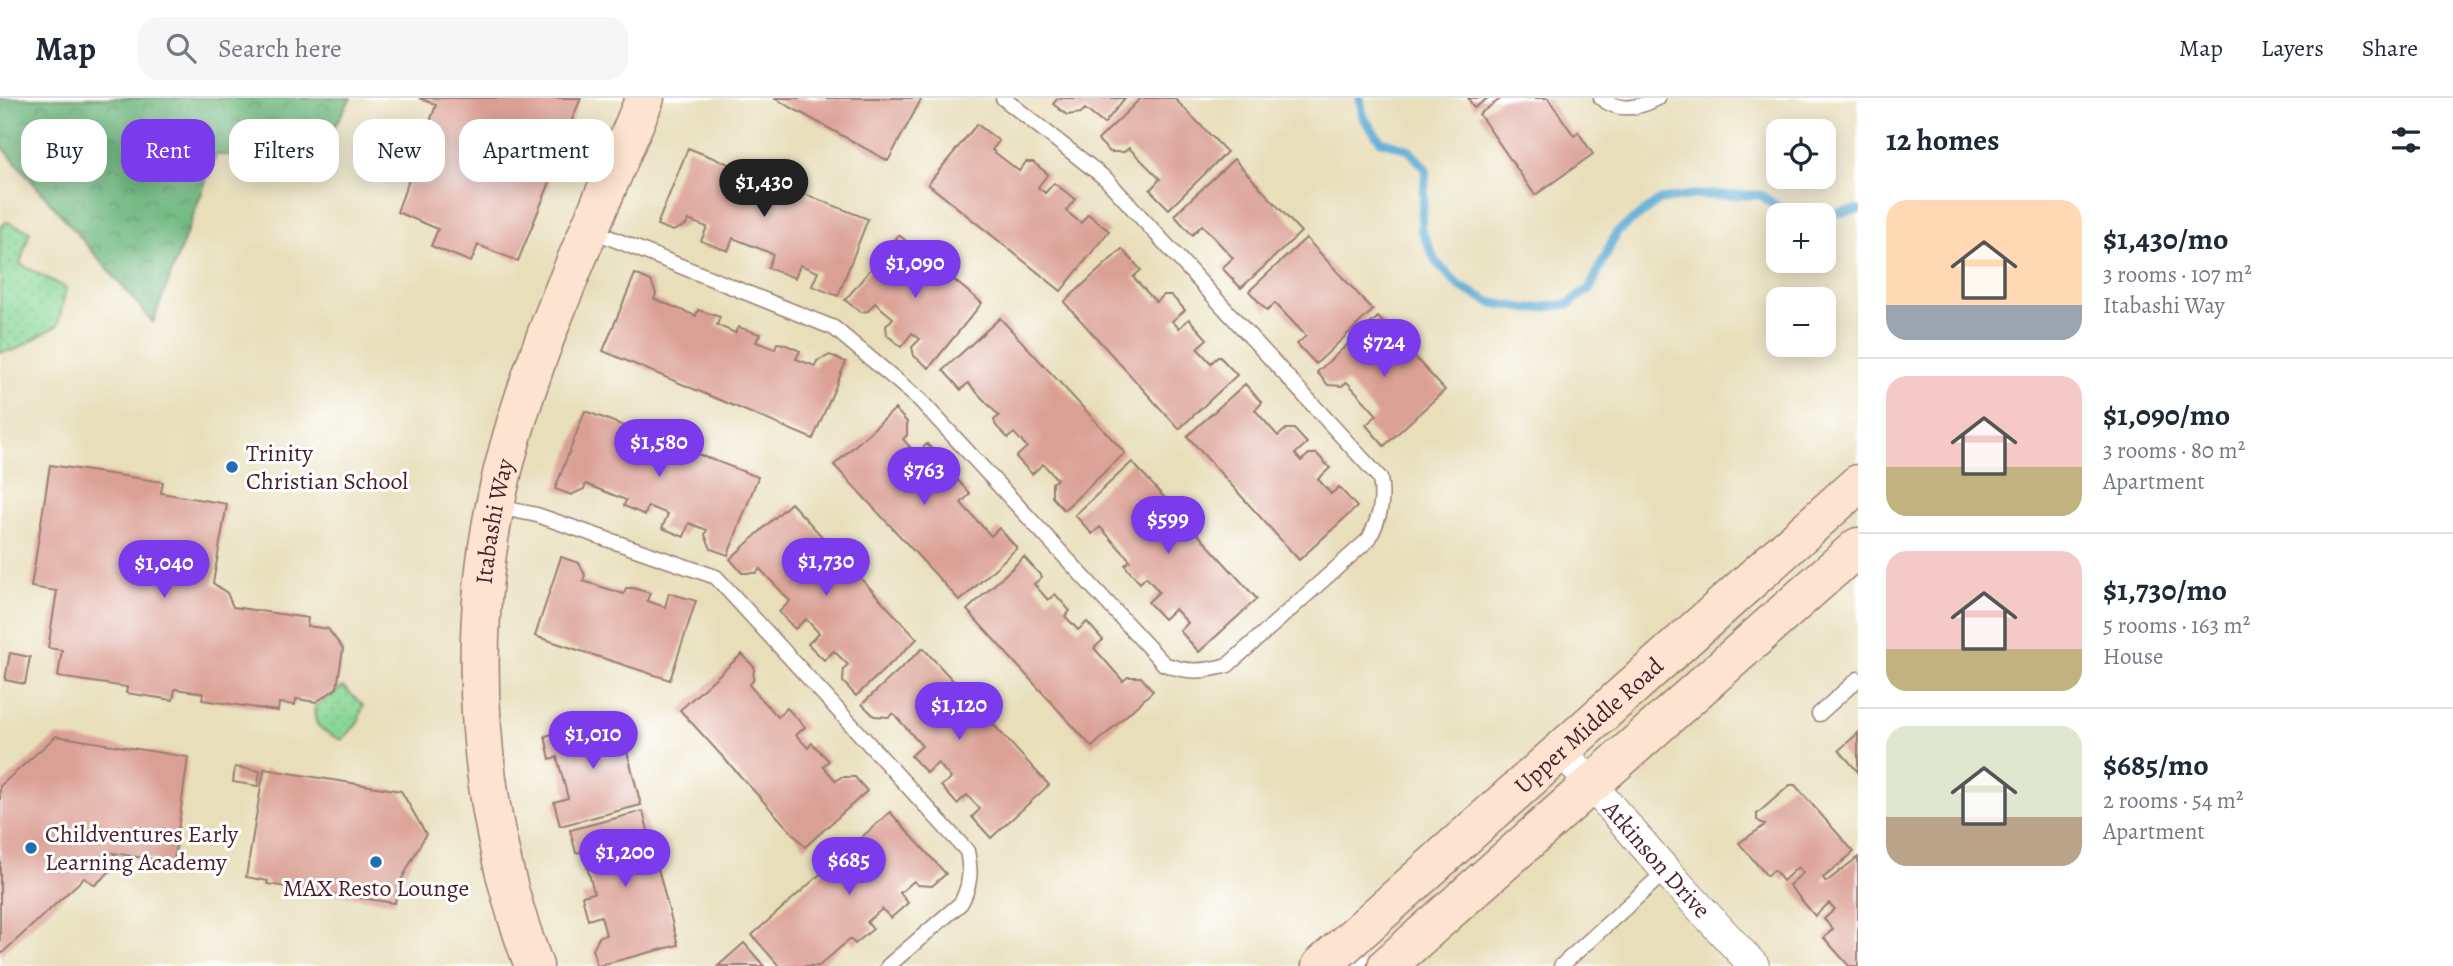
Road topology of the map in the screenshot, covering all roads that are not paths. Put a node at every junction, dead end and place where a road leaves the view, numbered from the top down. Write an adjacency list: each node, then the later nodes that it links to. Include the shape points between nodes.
1 (645, 98): 5 (main road, Itabashi Way)
2 (1003, 98): 5 (lane, via 1106,179 1380,478 1380,519 1369,538 1228,666 1202,673 1164,664 920,400 834,328)
3 (1601, 98): 4 (lane, via 1628,108)
4 (1658, 98)
5 (591, 230): 7 (main road, Itabashi Way, via 525,399)
6 (1858, 484): 11 (main road, Upper Middle Road)
7 (495, 507): 14 (main road, Itabashi Way, via 481,614 481,715 502,853); 15 (lane, via 537,515 716,577 967,851 971,871 961,903)
8 (1858, 547): 12 (main road, Upper Middle Road)
9 (1858, 679): 10 (lane)
10 (1819, 714)
11 (1562, 751): 12 (street, Atkinson Drive); 16 (main road, Upper Middle Road)
12 (1592, 784): 13 (street, Atkinson Drive); 17 (main road, Upper Middle Road)
13 (1666, 871): 18 (lane); 19 (street, Atkinson Drive)
14 (534, 966)
15 (888, 966)
16 (1321, 966)
17 (1387, 966)
18 (1561, 966)
19 (1754, 966)

